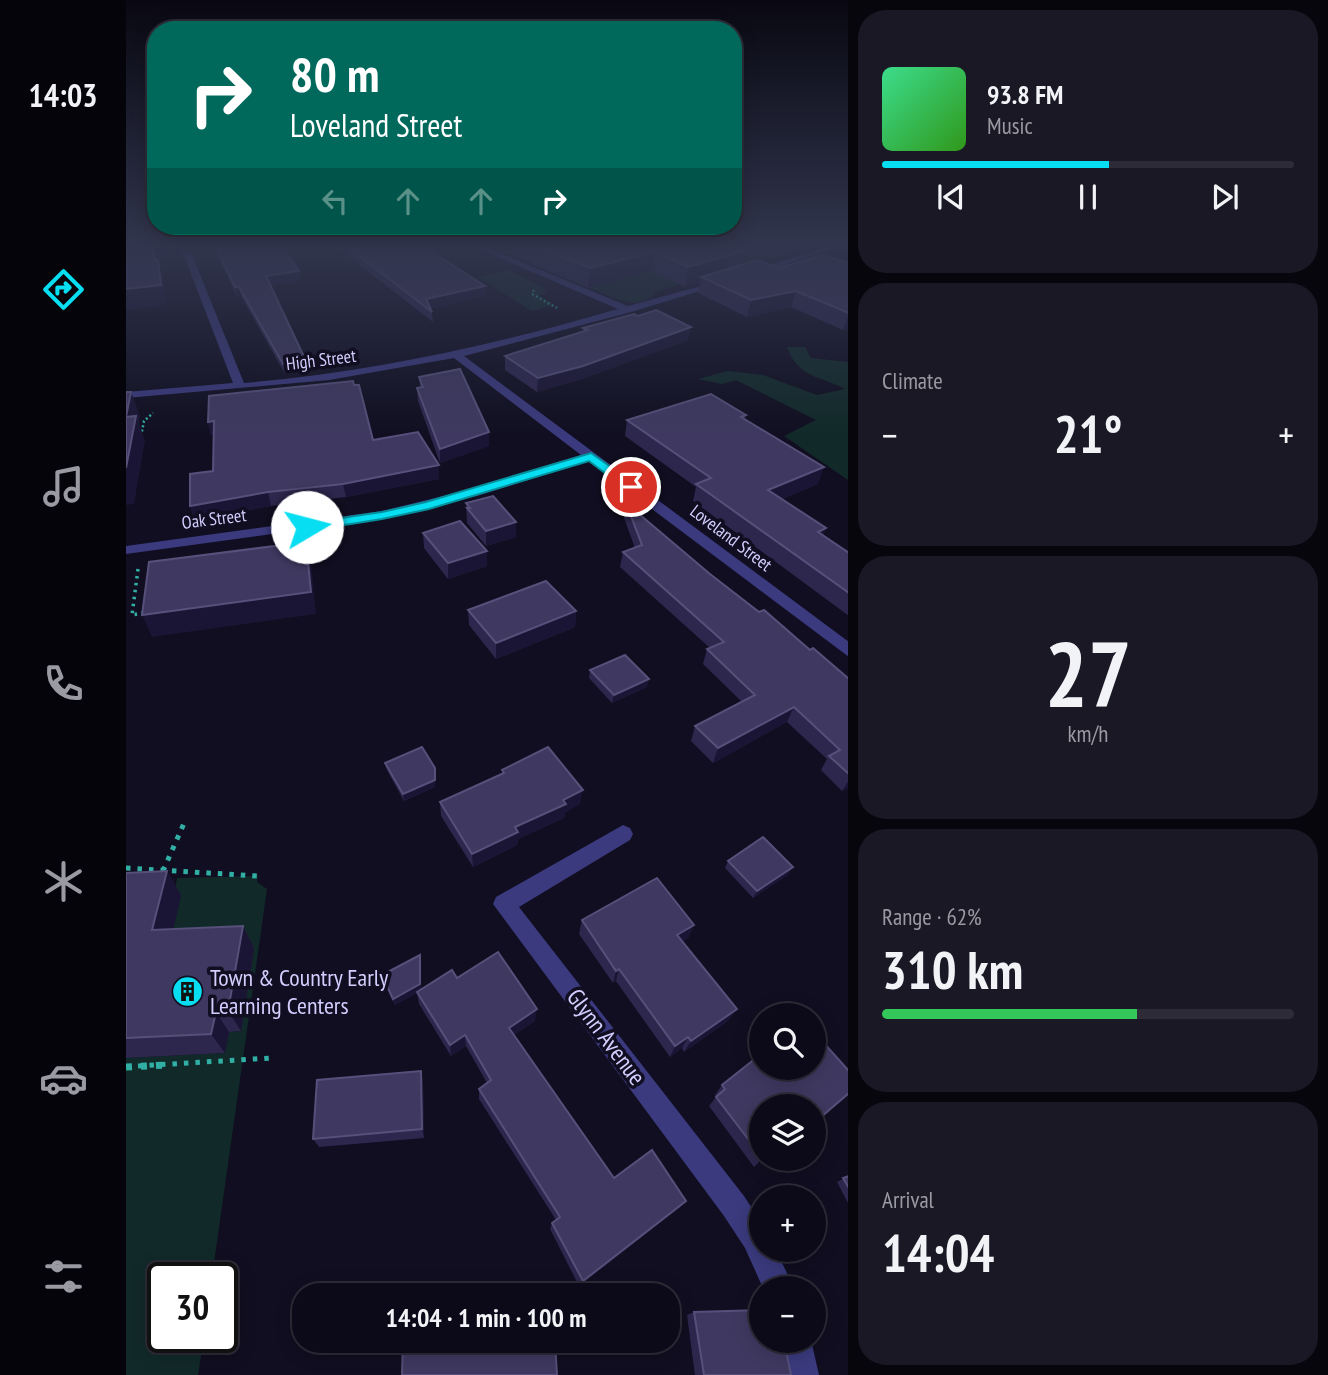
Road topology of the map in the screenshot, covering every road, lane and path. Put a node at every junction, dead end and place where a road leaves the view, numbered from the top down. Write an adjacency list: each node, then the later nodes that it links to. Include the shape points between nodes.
1 (209, 309): 4 (street)
2 (628, 310): 3 (street, High Street, via 538,337)
3 (455, 354): 4 (street, High Street, via 364,372); 8 (street, Loveland Street)
4 (240, 386): 5 (street, High Street)
5 (126, 395)
6 (153, 407): 7 (path, via 142,436)
7 (136, 437)
8 (591, 456): 9 (street, Oak Street, via 382,516); 12 (street, Loveland Street)
9 (126, 550)
10 (138, 564): 11 (path, via 132,615)
11 (143, 613)
12 (848, 651)
13 (185, 821): 16 (path)
14 (623, 834): 23 (street, Glynn Avenue, via 504,904 734,1206)
15 (126, 868): 16 (path)
16 (164, 870): 17 (path); 18 (path)
17 (258, 876)
18 (162, 880)
19 (148, 1057): 21 (path)
20 (271, 1058): 21 (path, via 181,1059)
21 (146, 1065): 22 (path)
22 (126, 1067)
23 (773, 1276)
24 (798, 1353): 25 (street)
25 (803, 1375)

